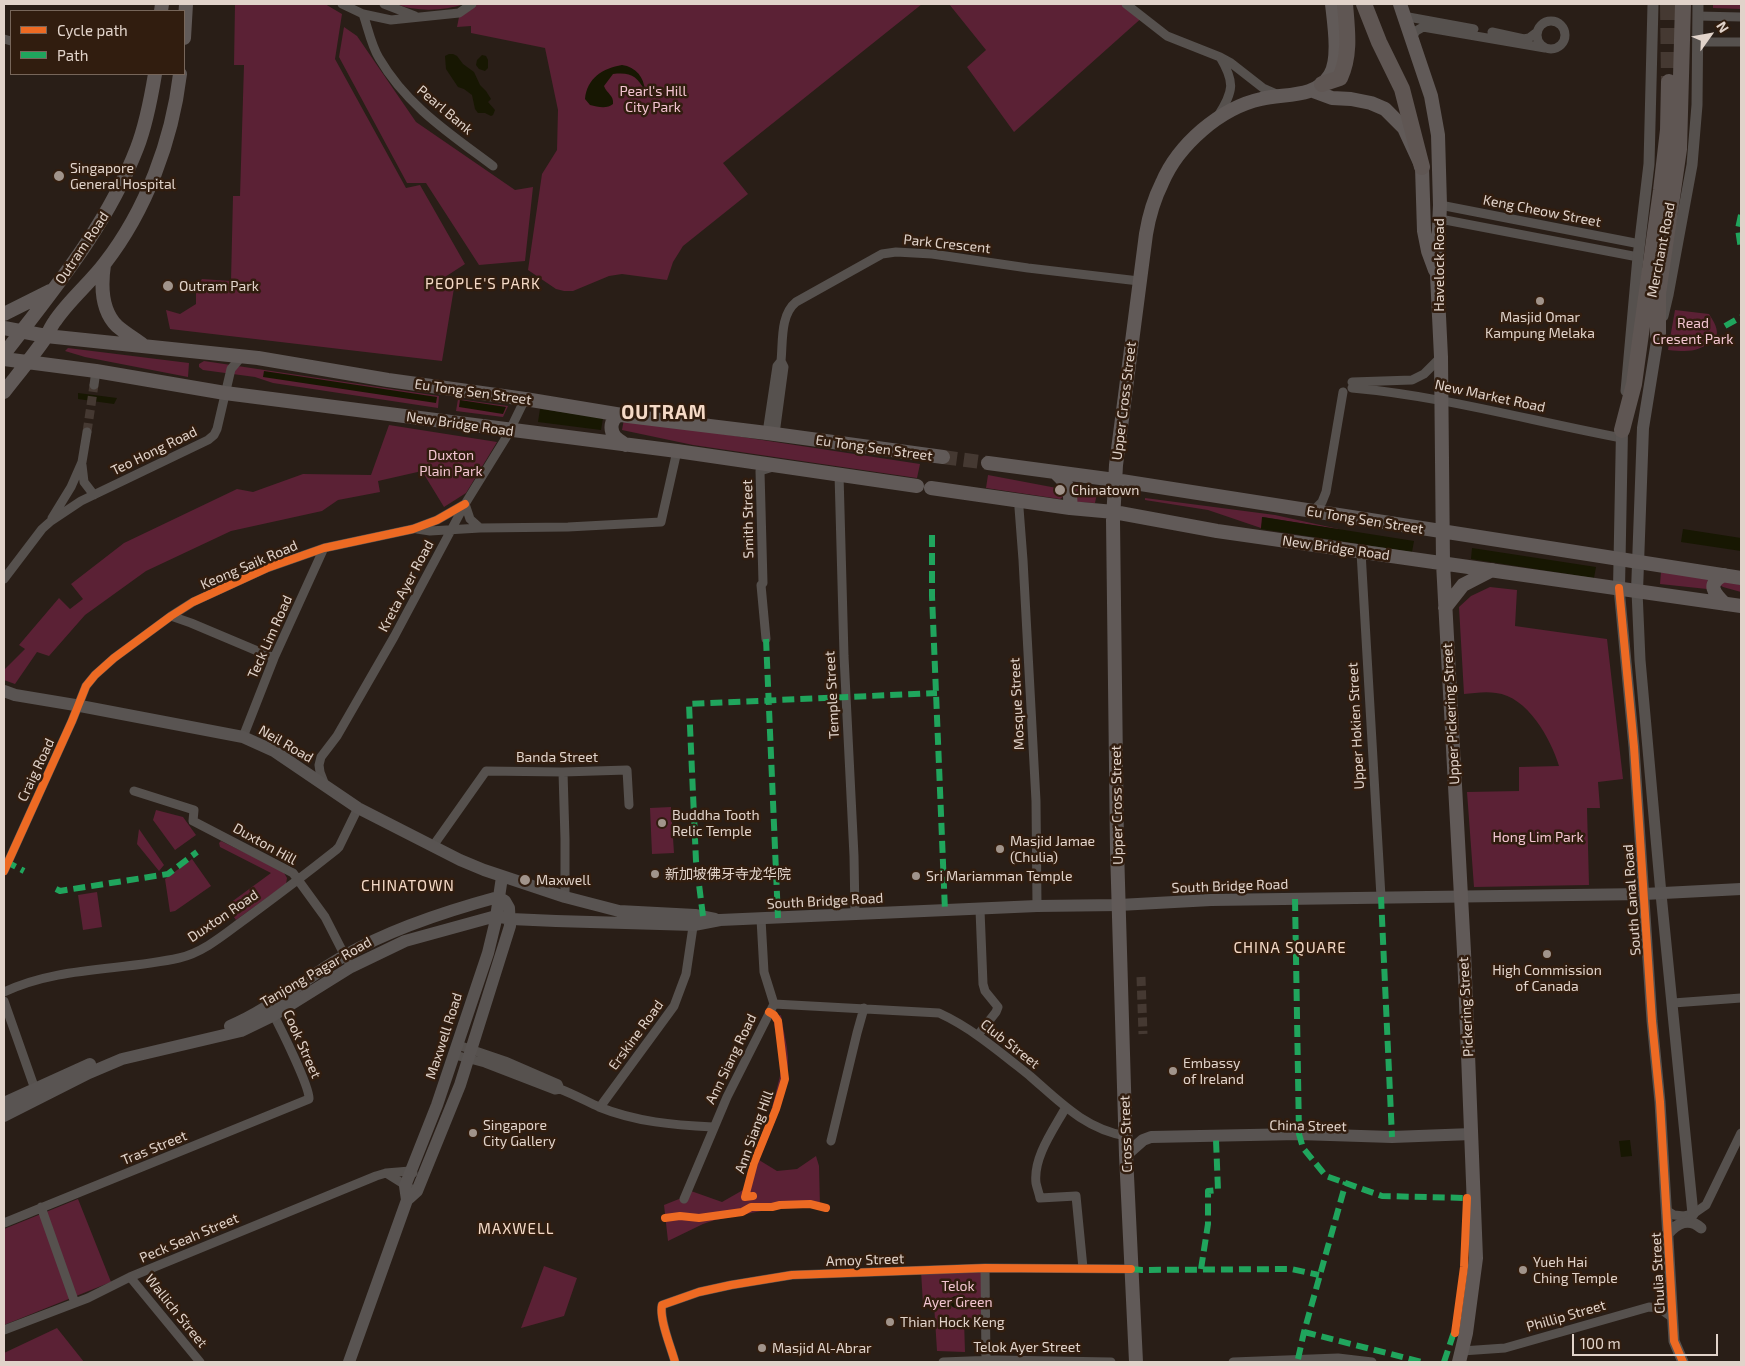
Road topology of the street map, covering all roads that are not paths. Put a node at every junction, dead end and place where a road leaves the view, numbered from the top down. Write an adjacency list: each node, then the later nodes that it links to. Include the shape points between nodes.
1 (186, 4): 16 (main road)
2 (342, 4): 13 (street)
3 (384, 4): 14 (street)
4 (472, 4): 14 (street, via 459,13)
5 (1126, 4): 22 (street, via 1167,36)
6 (1332, 4): 26 (main road, via 1333,70)
7 (1345, 4): 26 (highway, via 1346,66 1340,78)
8 (1364, 4): 30 (highway, via 1402,90)
9 (1654, 4): 40 (street, Merchant Road, via 1649,164)
10 (1683, 4): 50 (highway, via 1679,149 1658,294)
11 (1401, 10): 17 (street, via 1524,38); 18 (main road, Havelock Road)
12 (1698, 10): 15 (street); 19 (street, Merchant Road)
13 (363, 14): 14 (street, via 391,20); 29 (street, Pearl Bank, via 379,58 404,94 431,120)
14 (420, 17)
15 (1741, 17)
16 (185, 21)
17 (1537, 32): 21 (street, via 1538,41); 21 (street, via 1547,21 1555,21 1564,29 1562,44 1555,49)
18 (1411, 39): 21 (street, via 1423,26); 31 (main road, Havelock Road, via 1431,96 1438,135)
19 (1698, 42): 20 (street); 50 (street, Merchant Road, via 1692,165)
20 (1741, 42)
21 (1545, 48)
22 (1220, 57): 27 (street); 28 (street, via 1231,84 1228,99)
23 (154, 75): 46 (main road, Outram Road, via 138,146 122,183 102,220)
24 (180, 75): 43 (main road, Outram Road, via 157,168 138,212)
25 (1669, 82): 66 (highway, via 1668,130 1661,190 1634,384)
26 (1318, 88): 27 (main road, Upper Cross Street); 30 (main road, via 1332,98 1371,103 1384,109 1404,128)
27 (1280, 96): 28 (main road, Upper Cross Street, via 1237,107)
28 (1215, 120): 45 (main road, Upper Cross Street, via 1195,136 1162,182 1150,213)
29 (493, 166)
30 (1422, 167): 44 (main road, via 1424,231)
31 (1440, 205): 32 (street, Keng Cheow Street); 34 (main road, Havelock Road)
32 (1484, 214): 33 (street, Keng Cheow Street); 36 (street)
33 (1509, 218): 35 (street, Keng Cheow Street); 37 (street)
34 (1440, 219): 36 (street, Keng Cheow Street); 44 (main road, Havelock Road)
35 (1543, 225): 38 (street, Keng Cheow Street); 39 (street)
36 (1482, 227): 37 (street, Keng Cheow Street)
37 (1507, 232): 39 (street, Keng Cheow Street)
38 (1605, 237): 40 (street, Keng Cheow Street); 41 (street)
39 (1542, 238): 41 (street, Keng Cheow Street)
40 (1640, 244): 42 (street, Merchant Road)
41 (1603, 250): 42 (street, Keng Cheow Street)
42 (1638, 258): 66 (street, Merchant Road)
43 (104, 265): 51 (main road, Outram Road, via 55,320); 52 (main road, via 104,300 112,319)
44 (1436, 275): 55 (main road, Havelock Road)
45 (1140, 280): 65 (street, Park Crescent, via 932,254 882,254 789,308 785,316 781,361 777,366); 77 (main road, Upper Cross Street)
46 (55, 288): 47 (main road); 49 (main road, Outram Road)
47 (4, 314)
48 (4, 328): 49 (main road, Eu Tong Sen Street)
49 (20, 333): 51 (main road, Eu Tong Sen Street); 53 (main road, Outram Road)
50 (1658, 335): 95 (main road, Merchant Road, via 1643,428)
51 (46, 336): 52 (main road, Eu Tong Sen Street); 57 (main road, Outram Road)
52 (144, 345): 54 (main road, Eu Tong Sen Street)
53 (4, 354)
54 (242, 356): 60 (street, Teo Hong Road, via 231,369); 61 (main road, Eu Tong Sen Street)
55 (1441, 357): 58 (street, New Market Road, via 1424,374 1412,380); 62 (main road, Havelock Road)
56 (4, 359): 57 (main road, New Bridge Road)
57 (28, 362): 59 (main road, Outram Road); 60 (main road, New Bridge Road, via 95,378)
58 (1349, 387): 62 (street, New Market Road); 85 (street, via 1326,492)
59 (4, 392)
60 (225, 393): 64 (main road, New Bridge Road); 79 (street, Teo Hong Road, via 217,429 208,440)
61 (525, 399): 63 (main road, Eu Tong Sen Street); 64 (street, Kreta Ayer Road)
62 (1441, 400): 66 (street, New Market Road, via 1578,430); 91 (main road, Havelock Road)
63 (619, 414): 65 (main road, Eu Tong Sen Street); 68 (main road, via 611,422 613,432 615,438)
64 (510, 430): 68 (main road, New Bridge Road); 82 (street, Kreta Ayer Road)
65 (771, 433): 70 (main road, Eu Tong Sen Street)
66 (1622, 434): 94 (main road, Merchant Road)
67 (86, 435): 71 (street)
68 (626, 445): 69 (main road, New Bridge Road)
69 (676, 451): 72 (main road, New Bridge Road); 88 (street, Keong Saik Road, via 661,522)
70 (943, 457)
71 (82, 462): 78 (street); 79 (street, via 84,482)
72 (756, 462): 74 (main road, New Bridge Road); 87 (street, Smith Street)
73 (988, 463): 75 (main road, Eu Tong Sen Street)
74 (778, 465): 76 (main road, New Bridge Road); 87 (street, Smith Street, via 760,471)
75 (1056, 473): 77 (main road, Eu Tong Sen Street); 83 (main road, via 1070,492)
76 (839, 474): 81 (main road, New Bridge Road); 133 (street, Temple Street)
77 (1115, 480): 84 (main road, Upper Cross Street); 85 (main road, Eu Tong Sen Street)
78 (72, 486): 80 (street, via 75,500); 86 (street)
79 (94, 495): 80 (street, Teo Hong Road)
80 (81, 501): 86 (street, Teo Hong Road)
81 (1020, 501): 83 (main road, New Bridge Road); 131 (street, Mosque Street, via 1036,801)
82 (465, 504): 88 (street, via 470,519); 89 (street, Keong Saik Road); 90 (street, Kreta Ayer Road)
83 (1070, 508): 84 (main road, New Bridge Road)
84 (1114, 512): 93 (main road, New Bridge Road); 130 (main road, Upper Cross Street)
85 (1312, 512): 91 (main road, Eu Tong Sen Street)
86 (51, 521): 100 (street)
87 (760, 526): 107 (street, Smith Street)
88 (480, 528): 90 (street, Keong Saik Road)
89 (413, 529): 90 (street, Keong Saik Road); 92 (street, Keong Saik Road)
90 (452, 530): 113 (street, Kreta Ayer Road, via 337,736 321,757 319,765)
91 (1442, 532): 94 (main road, Eu Tong Sen Street); 96 (main road, Upper Pickering Street)
92 (324, 548): 106 (street, Keong Saik Road, via 258,572); 108 (street, Teck Lim Road)
93 (1361, 552): 96 (main road, New Bridge Road); 129 (street, Upper Hokien Street)
94 (1620, 558): 95 (main road, Eu Tong Sen Street); 101 (main road, South Canal Road)
95 (1638, 561): 98 (main road, Eu Tong Sen Street); 102 (main road, Merchant Road)
96 (1443, 563): 97 (main road, New Bridge Road); 105 (main road, Upper Pickering Street)
97 (1492, 570): 101 (main road, New Bridge Road); 105 (main road, via 1463,585)
98 (1724, 575): 99 (main road, Eu Tong Sen Street); 103 (main road, via 1713,585)
99 (1741, 578)
100 (4, 579)
101 (1619, 588): 102 (main road, New Bridge Road); 124 (street, South Canal Road)
102 (1637, 591): 103 (main road, New Bridge Road); 125 (street)
103 (1725, 604): 104 (main road, New Bridge Road)
104 (1741, 606)
105 (1445, 608): 126 (main road, Upper Pickering Street)
106 (171, 616): 108 (street); 110 (street, Keong Saik Road, via 95,675)
107 (766, 639)
108 (274, 658): 111 (street, Teck Lim Road)
109 (4, 691): 110 (main road, Neil Road)
110 (77, 706): 111 (main road, Neil Road); 117 (street, Craig Road)
111 (243, 737): 113 (main road, Neil Road, via 274,752)
112 (563, 772): 115 (street, Banda Street, via 627,770); 118 (street, Banda Street, via 486,771); 128 (street)
113 (325, 786): 116 (main road, Neil Road)
114 (134, 791): 122 (street, Duxton Hill, via 194,810 193,821 292,872)
115 (630, 805)
116 (358, 808): 118 (main road, Neil Road); 122 (street, Duxton Road, via 339,847)
117 (24, 822): 119 (street, Craig Road); 120 (street, Craig Road)
118 (433, 846): 121 (main road, Neil Road)
119 (4, 864)
120 (4, 871)
121 (502, 877): 127 (main road, Maxwell Road); 128 (main road, South Bridge Road)
122 (299, 880): 138 (street, Duxton Hill, via 325,918); 139 (street, Duxton Road, via 212,943 191,954 58,974)
123 (1741, 889): 125 (main road, South Bridge Road)
124 (1644, 894): 125 (main road, South Bridge Road); 126 (main road, South Bridge Road); 169 (street, South Canal Road)
125 (1661, 894): 142 (street)
126 (1461, 896): 129 (main road, South Bridge Road); 158 (main road, Pickering Street)
127 (498, 897): 134 (main road, Maxwell Road); 135 (main road, via 509,908); 138 (main road, Tanjong Pagar Road, via 410,926)
128 (565, 897): 137 (main road, South Bridge Road, via 620,911)
129 (1381, 897): 130 (main road, South Bridge Road)
130 (1119, 905): 131 (main road, South Bridge Road); 157 (main road, Cross Street)
131 (1038, 906): 132 (main road, South Bridge Road)
132 (980, 910): 133 (main road, South Bridge Road); 146 (street, via 983,984 998,1007)
133 (855, 915): 136 (main road, South Bridge Road)
134 (496, 916): 135 (main road, Tanjong Pagar Road); 138 (main road, Tanjong Pagar Road, via 405,941); 147 (main road, Maxwell Road, via 488,953)
135 (510, 919): 137 (main road, South Bridge Road); 148 (main road, Maxwell Road, via 502,956)
136 (761, 919): 137 (main road, South Bridge Road); 143 (street, via 764,972)
137 (694, 920): 152 (street, Erskine Road, via 686,974 674,1006)
138 (348, 961): 145 (main road, Tanjong Pagar Road)
139 (4, 992)
140 (1741, 998): 142 (street)
141 (4, 1001): 149 (street)
142 (1673, 1003): 170 (street)
143 (774, 1004): 144 (street, Club Street); 155 (street, Ann Siang Road)
144 (864, 1008): 146 (street, Club Street, via 939,1013); 159 (street)
145 (271, 1010): 149 (main road, Tanjong Pagar Road, via 226,1028 122,1052 86,1066); 150 (street, Cook Street)
146 (978, 1035): 153 (street, Club Street)
147 (456, 1050): 148 (street, Ann Siang Road); 161 (main road, Maxwell Road, via 438,1105)
148 (470, 1054): 152 (street, Ann Siang Road); 163 (main road, Maxwell Road)
149 (37, 1094): 151 (main road, Tanjong Pagar Road); 154 (main road, Tanjong Pagar Road)
150 (309, 1095): 168 (street, Tras Street, via 305,1102)
151 (4, 1103)
152 (600, 1107): 155 (street, Ann Siang Road, via 644,1120)
153 (1066, 1107): 157 (street, Club Street, via 1101,1130); 175 (street, via 1042,1152 1036,1181 1040,1198 1076,1196)
154 (4, 1116)
155 (713, 1127): 166 (street, Ann Siang Road)
156 (1741, 1133): 170 (street, via 1709,1201)
157 (1126, 1136): 160 (main road, Cross Street)
158 (1472, 1138): 160 (main road, China Street, via 1143,1140); 181 (main road, Pickering Street, via 1476,1258)
159 (831, 1141)
160 (1126, 1155): 176 (main road, Cross Street)
161 (410, 1171): 162 (street, Peck Seah Street); 163 (street, Peck Seah Street); 164 (main road, Maxwell Road)
162 (386, 1173): 164 (street); 177 (street, Peck Seah Street)
163 (423, 1177): 165 (main road, Maxwell Road)
164 (405, 1186): 165 (street); 167 (main road, Maxwell Road)
165 (417, 1191): 167 (main road, Maxwell Road)
166 (684, 1199)
167 (407, 1200): 184 (main road, Maxwell Road)
168 (44, 1206): 171 (street, Tras Street); 178 (street)
169 (1666, 1210): 170 (street, via 1679,1216); 173 (street, Chulia Street)
170 (1693, 1214)
171 (4, 1223)
172 (1701, 1228): 173 (street, via 1683,1222)
173 (1668, 1234): 179 (street, Chulia Street)
174 (984, 1268): 175 (street, Amoy Street); 182 (street); 185 (street, Amoy Street, via 792,1275 731,1285 664,1303 661,1307)
175 (1083, 1268): 176 (street, Amoy Street)
176 (1132, 1268): 188 (main road, Cross Street)
177 (130, 1277): 178 (street, Peck Seah Street); 183 (street, Wallich Street)
178 (75, 1303): 180 (street, Peck Seah Street)
179 (1673, 1318): 181 (street, Phillip Street, via 1659,1308 1649,1307 1505,1348); 191 (street, Chulia Street, via 1674,1341)
180 (4, 1330)
181 (1461, 1357)
182 (986, 1361): 186 (street, Telok Ayer Street); 187 (street, Telok Ayer Street)
183 (200, 1362)
184 (349, 1362)
185 (675, 1362)
186 (943, 1362)
187 (1111, 1362)
188 (1136, 1362)
189 (1233, 1362): 190 (street, via 1338,1358)
190 (1372, 1362)
191 (1683, 1362)

